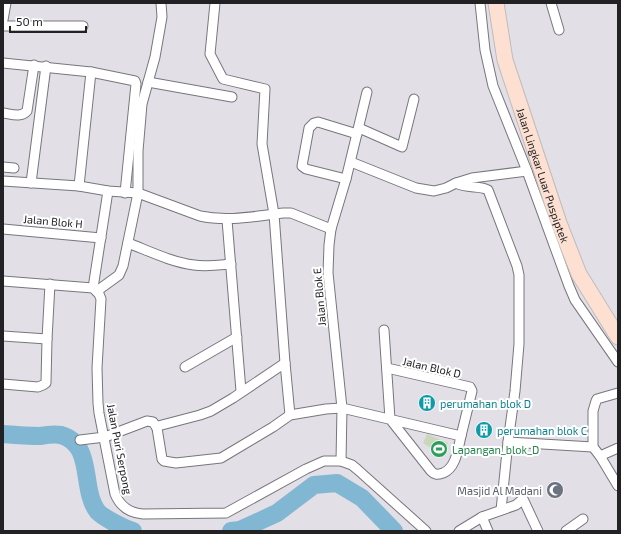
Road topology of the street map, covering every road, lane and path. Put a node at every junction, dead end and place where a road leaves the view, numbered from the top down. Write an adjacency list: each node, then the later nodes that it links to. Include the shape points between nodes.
1 (6, 3): 7 (street)
2 (162, 3): 15 (street, via 155,57)
3 (215, 3): 33 (street, via 210,54 223,79 265,89 262,144)
4 (480, 3): 24 (street, via 485,50 493,86)
5 (496, 3): 46 (main road, Jalan Lingkar Luar Puspiptek, via 505,60 559,223 579,274)
6 (551, 3): 10 (street)
7 (3, 20)
8 (3, 26): 9 (street)
9 (83, 26)
10 (559, 30)
11 (3, 63): 12 (street)
12 (34, 65): 13 (street); 19 (street, via 27,111 24,115)
13 (46, 66): 14 (street); 27 (street)
14 (91, 72): 29 (street); 31 (street, via 133,80 136,84)
15 (148, 82): 17 (street); 32 (street, via 142,104)
16 (368, 92): 20 (street, Jalan Blok E)
17 (232, 97)
18 (414, 99): 20 (street, via 402,147)
19 (3, 113)
20 (358, 131): 21 (street, Jalan Blok E); 25 (street, via 318,122 309,128 302,166)
21 (350, 162): 25 (street, Jalan Blok E); 28 (street, via 423,190 440,190)
22 (3, 167): 23 (street)
23 (14, 168)
24 (527, 171): 28 (street, via 472,178); 48 (street, via 575,300)
25 (346, 179): 36 (street, Jalan Blok E)
26 (3, 181): 27 (street)
27 (31, 183): 29 (street)
28 (456, 183): 62 (street, via 488,190 517,266 519,344 516,391)
29 (79, 186): 30 (street)
30 (108, 191): 31 (street); 37 (street)
31 (125, 193): 32 (street)
32 (138, 193): 34 (street, via 200,216); 38 (street)
33 (274, 214): 34 (street); 36 (street, via 291,213); 49 (street)
34 (227, 220): 39 (street)
35 (3, 229): 37 (street, Jalan Blok H)
36 (331, 229): 55 (street, Jalan Blok E, via 328,273)
37 (101, 238): 42 (street)
38 (128, 242): 39 (street, via 192,265); 42 (street, via 119,275)
39 (231, 264): 45 (street)
40 (3, 281): 41 (street)
41 (50, 284): 42 (street); 47 (street)
42 (95, 289): 60 (street, Jalan Puri Serpong, via 101,299 97,368 98,403)
43 (384, 330): 51 (street)
44 (3, 336): 47 (street)
45 (237, 337): 50 (street); 53 (street)
46 (618, 337)
47 (47, 339): 52 (street, via 45,384 38,387)
48 (618, 362)
49 (285, 363): 53 (street); 56 (street)
50 (185, 367)
51 (387, 368): 57 (street); 59 (street, Jalan Blok D, via 470,388 472,392)
52 (3, 384)
53 (241, 392): 58 (street, via 211,411 160,424)
54 (618, 393): 63 (street, via 596,401 593,411)
55 (342, 408): 56 (street); 57 (street); 66 (street, Jalan Blok E)
56 (290, 415): 58 (street, via 220,458 212,460 168,463 164,461)
57 (390, 419): 59 (street); 59 (street, via 431,472 438,475 450,469)
58 (157, 428): 60 (street, via 153,422 147,422)
59 (461, 436)
60 (105, 437): 61 (street); 66 (street, Jalan Puri Serpong, via 117,500 125,508 139,514 226,513 306,469 324,461)
61 (80, 440)
62 (508, 442): 63 (street); 68 (street)
63 (593, 447): 65 (street)
64 (618, 448): 65 (street)
65 (600, 456): 67 (street)
66 (341, 461): 71 (street, via 358,470)
67 (618, 486)
68 (501, 510): 69 (street); 74 (street, via 522,500)
69 (482, 517): 72 (street); 73 (street)
70 (583, 519): 75 (street)
71 (426, 531)
72 (459, 531)
73 (488, 531)
74 (538, 531)
75 (566, 531)

